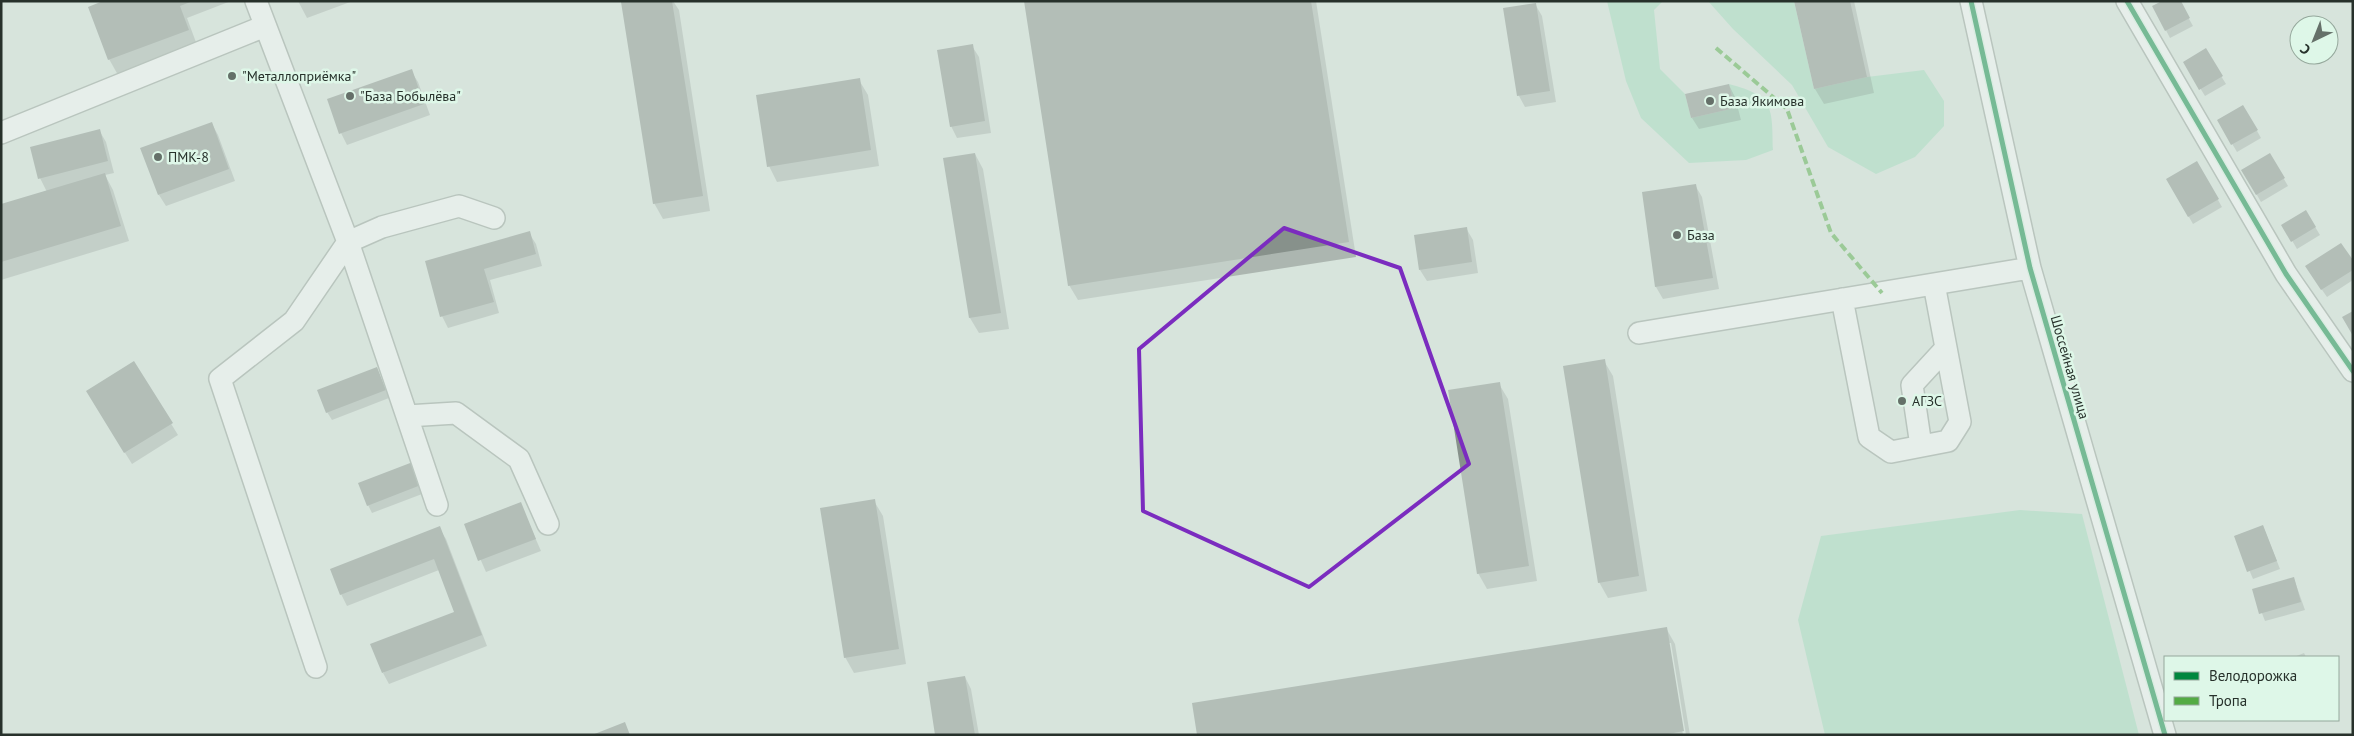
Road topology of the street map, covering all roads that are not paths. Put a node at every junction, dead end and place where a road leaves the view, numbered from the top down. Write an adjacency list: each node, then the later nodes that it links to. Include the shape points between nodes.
1 (256, 1): 4 (street)
2 (1971, 1): 8 (street, Шоссейная улица)
3 (2127, 1): 13 (street, via 2286,274)
4 (265, 26): 5 (street); 7 (street)
5 (1, 133)
6 (494, 218): 7 (street, via 459,206 382,227)
7 (348, 242): 14 (street); 18 (street, via 294,321 220,379)
8 (2030, 268): 9 (street); 19 (street, Шоссейная улица)
9 (1934, 284): 10 (street); 12 (street)
10 (1842, 299): 11 (street); 15 (street, via 1869,437 1891,452)
11 (1639, 333)
12 (1946, 348): 15 (street, via 1912,386); 15 (street, via 1960,422 1948,441)
13 (2353, 371)
14 (407, 416): 16 (street); 17 (street, via 456,413 519,459)
15 (1921, 446)
16 (437, 505)
17 (548, 524)
18 (316, 667)
19 (2165, 735)

